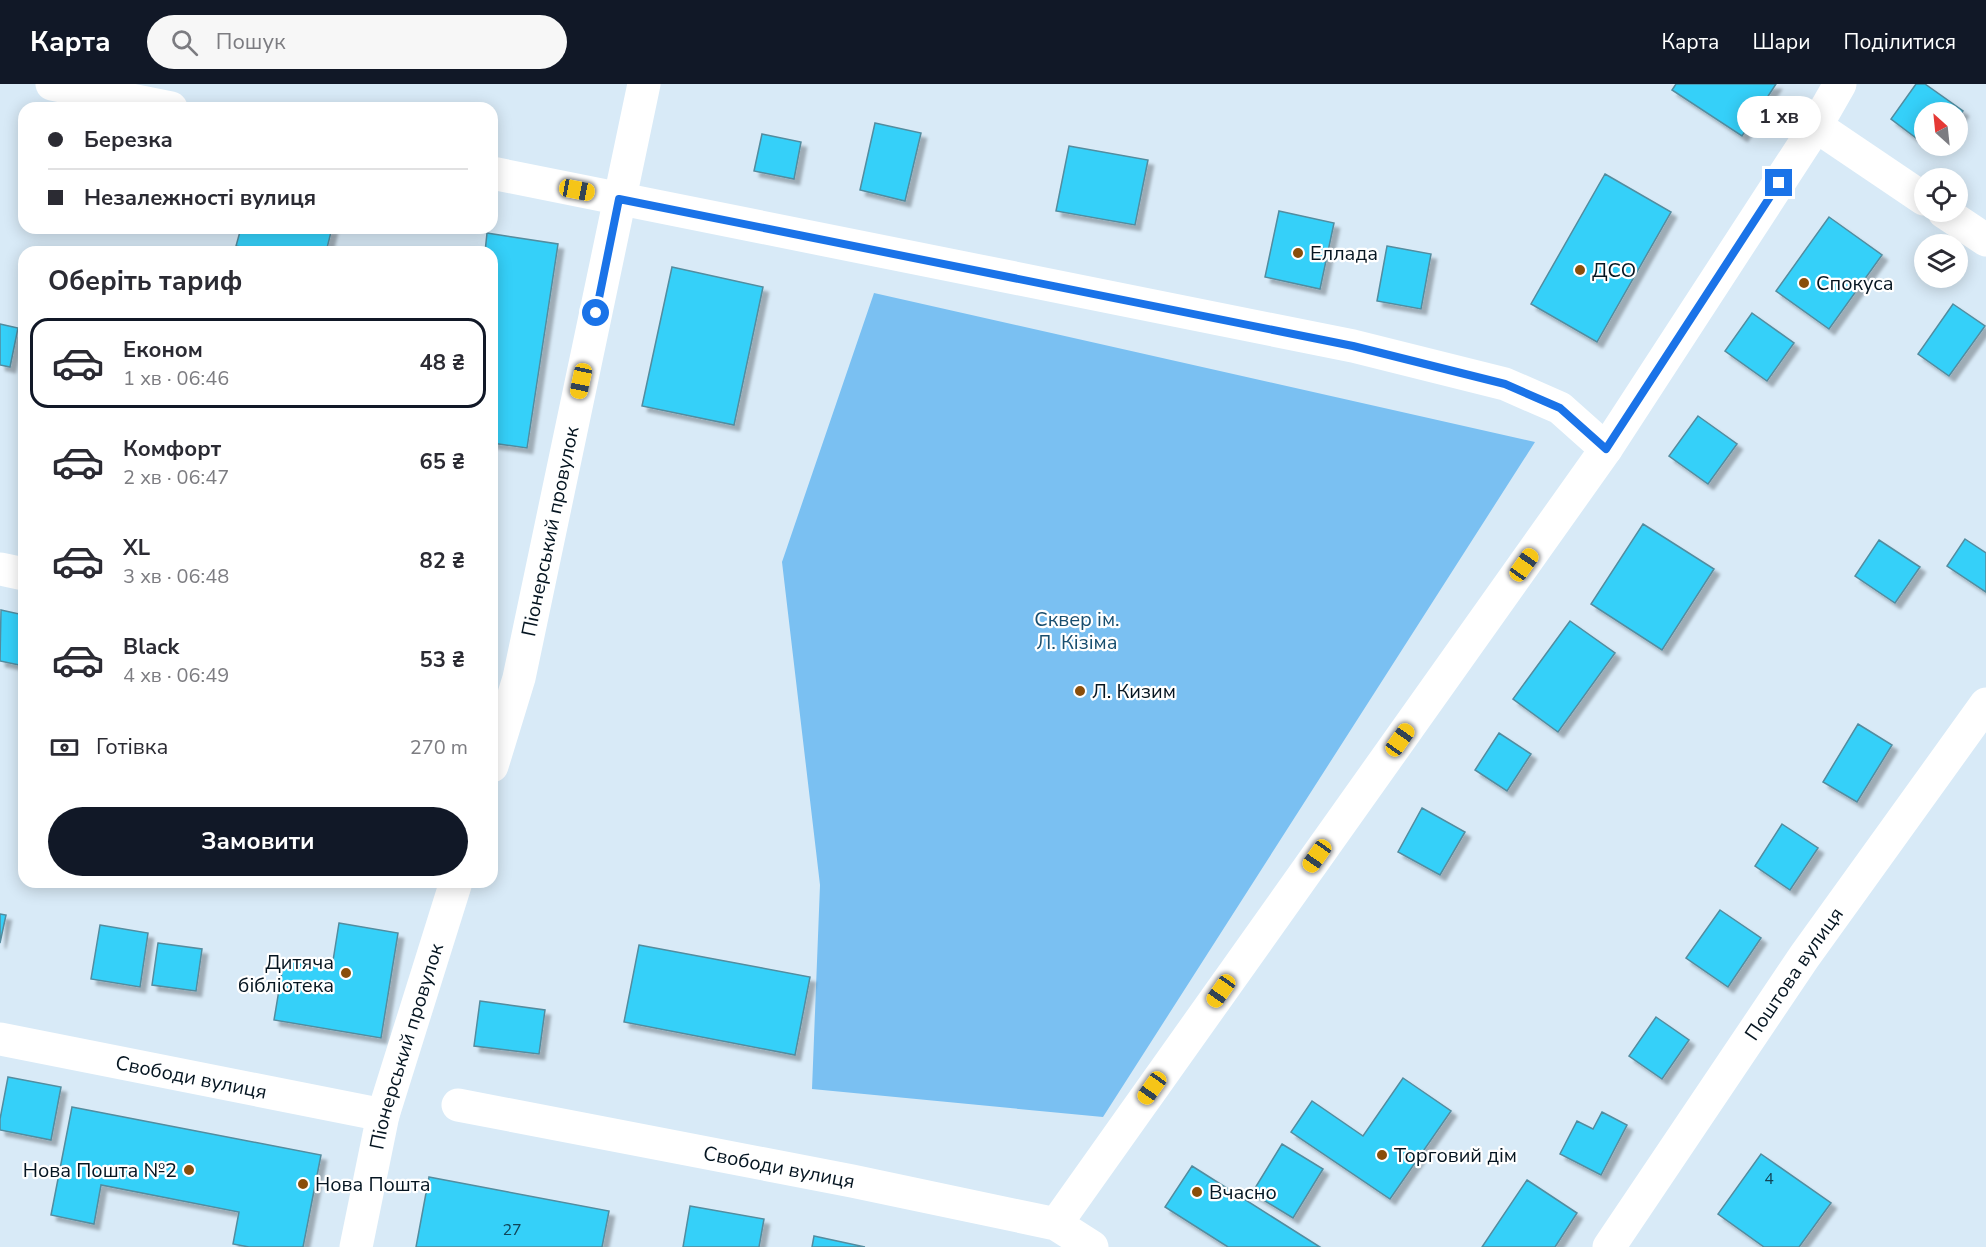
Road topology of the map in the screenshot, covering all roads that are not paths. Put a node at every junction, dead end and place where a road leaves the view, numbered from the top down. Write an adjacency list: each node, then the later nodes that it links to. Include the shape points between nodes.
1 (52, 84): 4 (street)
2 (644, 84): 8 (street, Піонерський провулок)
3 (1840, 84): 5 (street)
4 (141, 102)
5 (1816, 126): 7 (street); 11 (street)
6 (498, 174): 8 (street)
7 (1914, 192)
8 (619, 199): 11 (street, via 1353,346 1505,384 1560,408); 14 (street, Піонерський провулок)
9 (1959, 222): 10 (street)
10 (1986, 240)
11 (1606, 449): 21 (street)
12 (0, 569): 13 (street)
13 (18, 573)
14 (506, 675): 16 (street, Піонерський провулок)
15 (1986, 704): 24 (street, Поштова вулиця, via 1804,957)
16 (498, 727)
17 (454, 888): 20 (street, Піонерський провулок)
18 (0, 1039): 20 (street, Свободи вулиця)
19 (458, 1105): 21 (street, Свободи вулиця, via 852,1180)
20 (383, 1115): 22 (street, Піонерський провулок)
21 (1056, 1224): 23 (street, Свободи вулиця)
22 (356, 1247)
23 (1092, 1247)
24 (1609, 1247)

